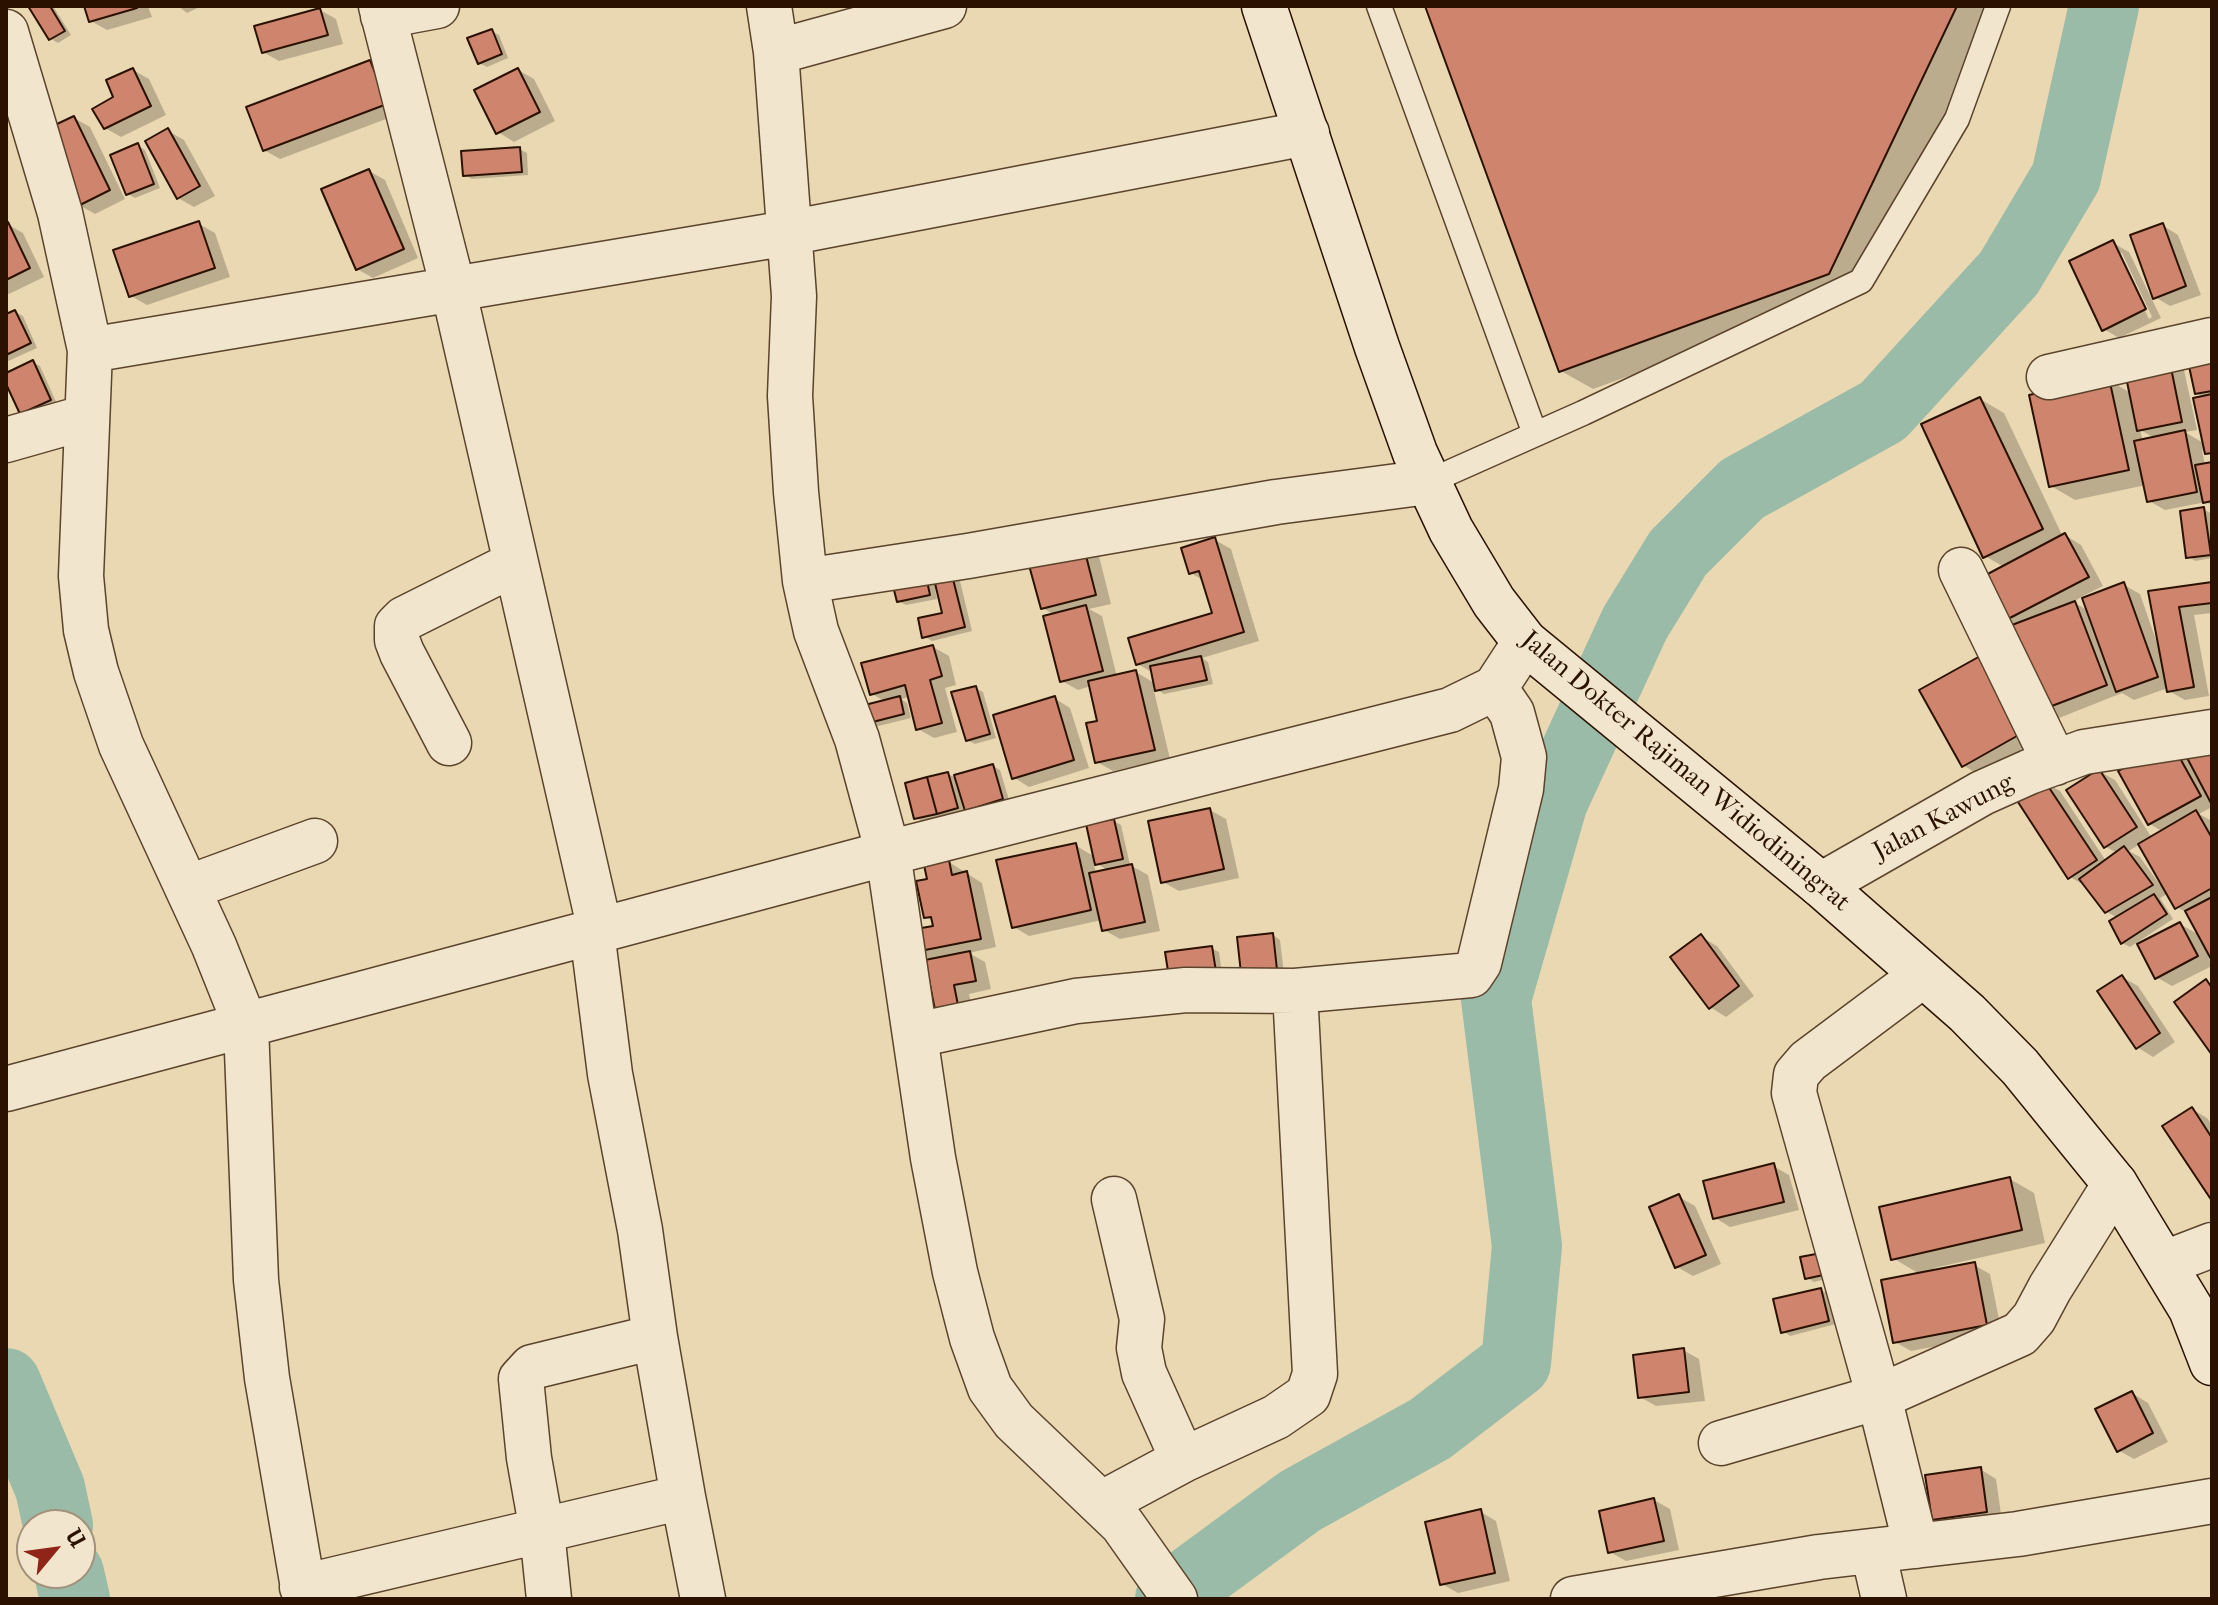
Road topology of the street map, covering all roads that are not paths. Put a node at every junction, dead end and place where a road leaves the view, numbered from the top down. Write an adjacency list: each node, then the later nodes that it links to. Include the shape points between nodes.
1 (437, 6): 7 (street)
2 (769, 6): 9 (street)
3 (944, 6): 9 (street)
4 (1264, 6): 10 (street, Jalan Dokter Rajiman Widiodiningrat)
5 (1379, 6): 17 (lane)
6 (1998, 6): 17 (lane, via 1957,119 1861,281)
7 (382, 11): 12 (street)
8 (6, 32): 14 (street, via 60,213)
9 (776, 52): 11 (street)
10 (1307, 133): 11 (street); 19 (street, Jalan Dokter Rajiman Widiodiningrat)
11 (788, 233): 12 (street); 22 (street, via 794,296 790,396)
12 (453, 288): 14 (street); 20 (street)
13 (2212, 340): 15 (street)
14 (90, 350): 16 (street)
15 (2049, 377)
16 (87, 417): 18 (street); 31 (street, via 81,576 86,630 121,745)
17 (1535, 434): 19 (lane)
18 (6, 440)
19 (1428, 482): 22 (street, via 1276,502); 23 (street, Jalan Dokter Rajiman Widiodiningrat, via 1494,602)
20 (516, 563): 26 (street, via 397,626 402,653); 32 (street)
21 (1961, 570): 27 (street)
22 (805, 581): 29 (street, via 816,631 857,739)
23 (1540, 655): 24 (street); 30 (street, Jalan Dokter Rajiman Widiodiningrat)
24 (1495, 688): 29 (street, via 1450,710 1378,730); 34 (street, via 1512,713 1524,757 1479,963 1462,978)
25 (2212, 732): 27 (street, Jalan Kawung, via 2084,752)
26 (449, 743)
27 (2055, 763): 30 (street, Jalan Kawung, via 1982,793)
28 (315, 841): 31 (street)
29 (888, 853): 32 (street); 36 (street)
30 (1821, 885): 33 (street, Jalan Dokter Rajiman Widiodiningrat)
31 (187, 888): 35 (street)
32 (596, 931): 35 (street); 42 (street, via 610,1074)
33 (1923, 975): 38 (street, Jalan Dokter Rajiman Widiodiningrat, via 2020,1067); 44 (street, via 1808,1061 1796,1075 1794,1093)
34 (1295, 991): 36 (street, via 1186,990 1076,1001); 46 (street, via 1315,1374 1308,1395 1276,1417)
35 (246, 1026): 37 (street); 53 (street, via 256,1280)
36 (916, 1035): 49 (street, via 955,1272 990,1388 1014,1421)
37 (6, 1089)
38 (2115, 1184): 41 (street, Jalan Dokter Rajiman Widiodiningrat); 44 (street, via 2020,1334)
39 (1114, 1199): 46 (street, via 1142,1319 1139,1348 1144,1373)
40 (2212, 1245): 41 (street)
41 (2165, 1263): 43 (street, Jalan Dokter Rajiman Widiodiningrat)
42 (655, 1337): 47 (street); 50 (street, via 532,1367 521,1379)
43 (2212, 1363)
44 (1879, 1397): 45 (street); 51 (street)
45 (1721, 1443)
46 (1183, 1460): 49 (street)
47 (683, 1497): 50 (street); 55 (street)
48 (2212, 1501): 51 (street)
49 (1101, 1504): 56 (street, via 1132,1536)
50 (542, 1531): 53 (street); 54 (street)
51 (1916, 1546): 52 (street)
52 (1873, 1551): 57 (street); 58 (street)
53 (303, 1593)
54 (549, 1599)
55 (703, 1599)
56 (1175, 1599)
57 (1573, 1599)
58 (1884, 1599)

